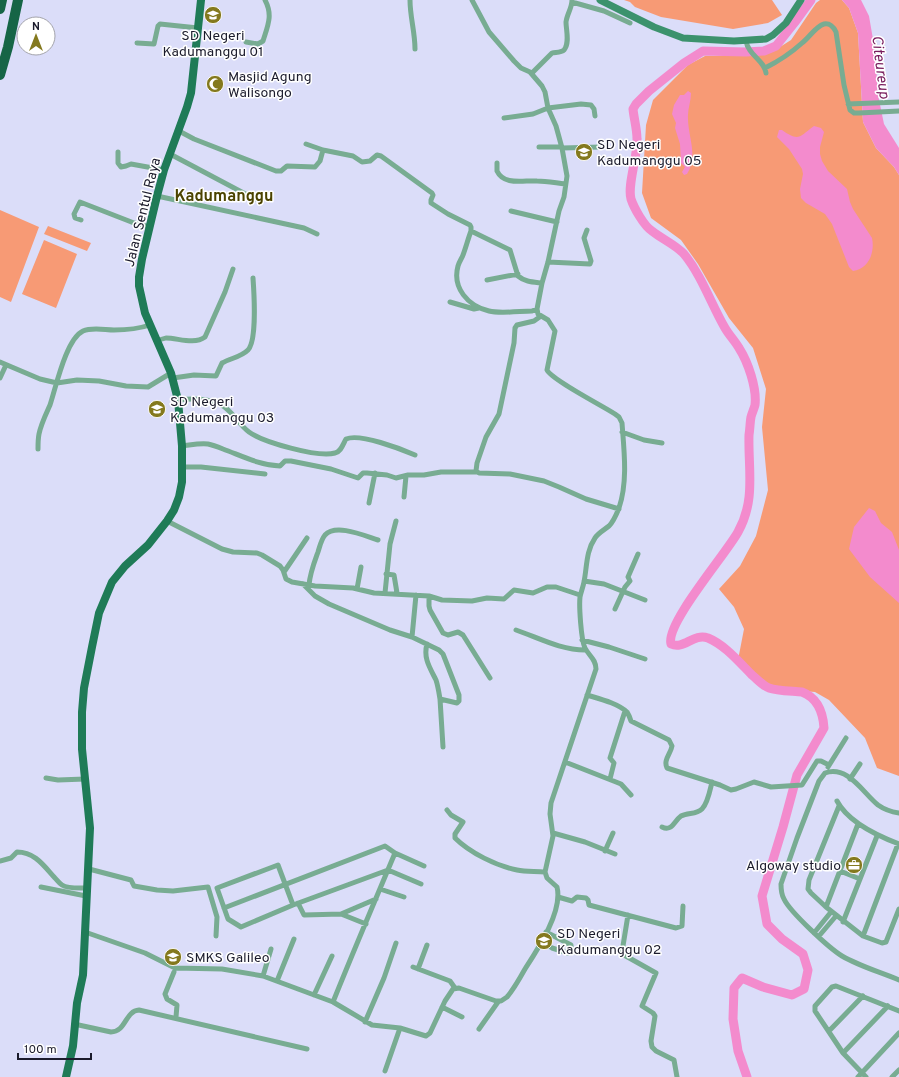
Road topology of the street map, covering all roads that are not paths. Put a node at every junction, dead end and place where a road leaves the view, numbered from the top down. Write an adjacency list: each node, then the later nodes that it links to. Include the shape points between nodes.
1 (2, 0): 10 (highway)
2 (18, 0): 18 (highway)
3 (200, 0): 12 (main road, Jalan Sentul Raya)
4 (265, 0): 14 (street, via 270,11 263,41 258,44)
5 (410, 0): 16 (street)
6 (472, 0): 17 (street, via 489,32 522,68)
7 (600, 0): 15 (street, via 654,27 683,38)
8 (801, 0): 15 (street, via 779,31 766,39)
9 (572, 1): 11 (street); 17 (street, via 566,22 568,37 565,49 552,53)
10 (0, 9)
11 (630, 23)
12 (198, 28): 13 (street, via 160,24 154,44); 25 (main road, Jalan Sentul Raya, via 191,93)
13 (137, 42)
14 (246, 42)
15 (746, 44): 20 (street, via 764,68 779,61 820,26 830,24 836,32)
16 (415, 49)
17 (532, 73): 21 (street, via 542,86)
18 (0, 75)
19 (899, 102): 20 (street)
20 (848, 104): 22 (street, via 854,113)
21 (548, 108): 23 (street, via 588,104 594,108); 24 (street, via 533,114); 29 (street)
22 (899, 111)
23 (595, 116)
24 (504, 118)
25 (179, 131): 30 (street, via 279,172 289,166 315,167); 32 (main road, Jalan Sentul Raya)
26 (306, 144): 30 (street)
27 (601, 146): 29 (street)
28 (539, 147): 29 (street)
29 (562, 148): 35 (street, via 567,170)
30 (323, 150): 43 (street, via 343,153 362,162 381,156 432,193 431,203 470,225)
31 (118, 152): 34 (street, via 118,163 121,167 131,164)
32 (170, 154): 34 (main road, Jalan Sentul Raya); 37 (street)
33 (497, 163): 35 (street, via 497,171 503,179)
34 (164, 170): 36 (main road, Jalan Sentul Raya)
35 (566, 184): 40 (street)
36 (157, 196): 41 (main road, Jalan Sentul Raya); 44 (street, via 306,229)
37 (255, 199)
38 (511, 211): 40 (street)
39 (81, 220): 41 (street, via 75,218 74,214 80,202 134,224)
40 (557, 222): 45 (street)
41 (150, 227): 55 (main road, Jalan Sentul Raya, via 139,286)
42 (587, 230): 45 (street, via 584,238 590,264)
43 (471, 231): 47 (street, via 510,250); 52 (street, via 457,275 459,289 468,301)
44 (317, 234)
45 (548, 262): 50 (street)
46 (233, 269): 56 (street, via 225,292 201,340)
47 (518, 274): 49 (street); 50 (street, via 523,279)
48 (253, 278): 59 (street, via 254,313 252,341 248,350 222,363 216,376)
49 (487, 280)
50 (542, 283): 53 (street)
51 (450, 302): 52 (street)
52 (479, 308): 53 (street, via 490,312)
53 (537, 309): 54 (street)
54 (541, 316): 63 (street, via 548,320 555,331 547,365 548,372 619,417); 69 (street, via 515,328 502,403 486,437)
55 (150, 325): 56 (main road, Jalan Sentul Raya); 61 (street, via 138,329 83,331 77,336 65,357)
56 (156, 340): 59 (main road, Jalan Sentul Raya)
57 (0, 362): 58 (street)
58 (6, 365): 60 (street); 61 (street)
59 (172, 376): 61 (street, via 148,387 77,380); 62 (main road, Jalan Sentul Raya)
60 (0, 378)
61 (57, 383): 66 (street, via 39,433)
62 (178, 400): 65 (main road, Jalan Sentul Raya); 67 (street, via 199,398 220,404 254,435 267,441 311,452 330,454 339,451 346,439 351,438 392,445)
63 (622, 432): 64 (street); 75 (street, via 624,484)
64 (662, 443)
65 (182, 446): 68 (main road, Jalan Sentul Raya); 70 (street, via 210,444 265,465 280,466 285,461 291,461 358,478 363,473)
66 (38, 449)
67 (416, 455)
68 (182, 467): 71 (street, via 201,466); 76 (main road, Jalan Sentul Raya, via 179,497)
69 (477, 472): 72 (street, via 441,472 424,476); 75 (street, via 510,474 544,481 586,499)
70 (375, 473): 72 (street, via 396,478); 74 (street)
71 (265, 474)
72 (406, 476): 73 (street)
73 (404, 497)
74 (370, 503)
75 (619, 509): 84 (street, via 611,523 593,541 586,560)
76 (168, 521): 82 (street, via 222,549 262,555 280,566); 113 (main road, Jalan Sentul Raya, via 148,546 125,566 112,582 99,613 84,688 82,748)
77 (396, 521): 83 (street)
78 (307, 538): 82 (street)
79 (378, 540): 85 (street, via 341,530 326,534)
80 (638, 554): 87 (street, via 628,576 630,581)
81 (361, 567): 86 (street)
82 (284, 572): 85 (street, via 289,581)
83 (386, 574): 88 (street); 89 (street, via 394,575)
84 (584, 581): 87 (street, via 604,584); 91 (street)
85 (306, 585): 86 (street); 96 (street, via 315,596 329,604)
86 (358, 589): 88 (street)
87 (623, 592): 93 (street); 94 (street)
88 (385, 593): 89 (street)
89 (397, 593): 90 (street)
90 (416, 595): 92 (street); 96 (street)
91 (580, 595): 92 (street, via 554,586 533,593 514,590 504,599 467,601 442,600); 97 (street)
92 (429, 596): 101 (street, via 430,610 443,633 448,635 458,632 464,635)
93 (645, 600)
94 (615, 609)
95 (516, 630): 99 (street, via 556,645)
96 (412, 637): 98 (street)
97 (582, 640): 99 (street); 100 (street)
98 (427, 644): 103 (street, via 425,654); 103 (street, via 443,654 460,696 457,703)
99 (585, 650): 102 (street, via 596,663)
100 (645, 659)
101 (490, 678)
102 (587, 695): 104 (street); 107 (street)
103 (440, 699): 106 (street)
104 (625, 711): 114 (street, via 610,758 614,763); 115 (street, via 631,721 672,744 667,768)
105 (846, 738): 109 (street)
106 (443, 747)
107 (565, 762): 114 (street); 121 (street, via 551,804)
108 (860, 764): 112 (street)
109 (830, 765): 110 (street); 115 (street, via 817,761 802,785 771,787 754,782 731,790)
110 (825, 773): 112 (street, via 838,772); 156 (street, via 819,781 797,838 781,889 786,904)
111 (46, 778): 113 (street)
112 (850, 778): 118 (street, via 879,805)
113 (85, 779): 130 (main road, Jalan Sentul Raya, via 90,828)
114 (610, 779): 116 (street, via 621,784)
115 (712, 782): 120 (street, via 706,803 701,810 682,816 671,828)
116 (631, 795)
117 (447, 810): 133 (street, via 463,822 455,838 479,855 510,868)
118 (899, 813)
119 (858, 824): 123 (street); 132 (street); 145 (street, via 838,803 808,885 811,893)
120 (662, 826)
121 (553, 833): 125 (street); 133 (street)
122 (614, 833): 125 (street)
123 (877, 836): 124 (street); 134 (street)
124 (899, 844): 158 (street)
125 (605, 851): 127 (street)
126 (395, 853): 129 (street); 131 (street); 135 (street, via 385,846)
127 (615, 854)
128 (0, 861): 139 (street, via 11,858 18,852 33,856 62,885)
129 (424, 866)
130 (89, 870): 139 (main road, Jalan Sentul Raya); 157 (street, via 131,880 134,886 157,890 208,887 217,916)
131 (388, 870): 136 (street); 138 (street); 143 (street)
132 (840, 871): 134 (street); 145 (street)
133 (545, 872): 141 (street, via 547,878 557,887)
134 (860, 879): 152 (street)
135 (285, 884): 143 (street); 146 (street); 146 (street, via 278,865 217,888)
136 (421, 884)
137 (41, 887): 139 (street)
138 (380, 889): 140 (street); 142 (street)
139 (86, 892): 154 (main road, Jalan Sentul Raya)
140 (404, 897)
141 (558, 897): 150 (street, via 572,901 582,897 588,900 589,905); 155 (street)
142 (376, 899): 149 (street); 153 (street)
143 (296, 904): 146 (street, via 241,928 228,919); 149 (street, via 304,915)
144 (683, 906): 150 (street, via 683,924 679,928)
145 (826, 907): 148 (street)
146 (224, 908)
147 (899, 909): 158 (street, via 886,942 882,944)
148 (832, 912): 151 (street); 156 (street)
149 (341, 914): 153 (street)
150 (628, 915): 191 (street, via 622,952 656,973 642,1006 655,1016 652,1047 674,1060)
151 (836, 916): 152 (street); 156 (street)
152 (843, 922): 158 (street)
153 (366, 924): 172 (street)
154 (85, 932): 165 (street, via 145,953); 180 (main road, Jalan Sentul Raya, via 83,975)
155 (546, 932): 160 (street); 160 (street, via 571,945 571,952 552,948)
156 (817, 934): 167 (street, via 841,955)
157 (216, 936)
158 (863, 936)
159 (294, 940): 168 (street)
160 (541, 941): 173 (street, via 510,994)
161 (396, 943): 179 (street)
162 (427, 945): 169 (street, via 415,968 450,981)
163 (271, 950): 166 (street)
164 (332, 956): 170 (street)
165 (174, 970): 166 (street, via 222,969); 177 (street, via 165,994 167,999 176,1005)
166 (263, 976): 168 (street)
167 (899, 980)
168 (277, 981): 170 (street)
169 (455, 988): 173 (street); 175 (street)
170 (314, 995): 172 (street)
171 (863, 996): 174 (street); 183 (street); 183 (street, via 837,986 832,988 815,1008)
172 (333, 1002): 179 (street)
173 (498, 1002): 182 (street)
174 (888, 1006): 176 (street); 186 (street)
175 (442, 1007): 178 (street); 181 (street, via 428,1036)
176 (899, 1011)
177 (176, 1017): 180 (street, via 135,1010 120,1030 113,1032); 185 (street)
178 (462, 1017)
179 (365, 1022): 181 (street)
180 (74, 1024): 190 (main road, Jalan Sentul Raya)
181 (400, 1028): 188 (street)
182 (479, 1029)
183 (829, 1031): 186 (street)
184 (899, 1033): 189 (street)
185 (307, 1048)
186 (843, 1053): 189 (street)
187 (899, 1070): 192 (street)
188 (386, 1071)
189 (861, 1076)
190 (66, 1077)
191 (677, 1077)
192 (892, 1077)

